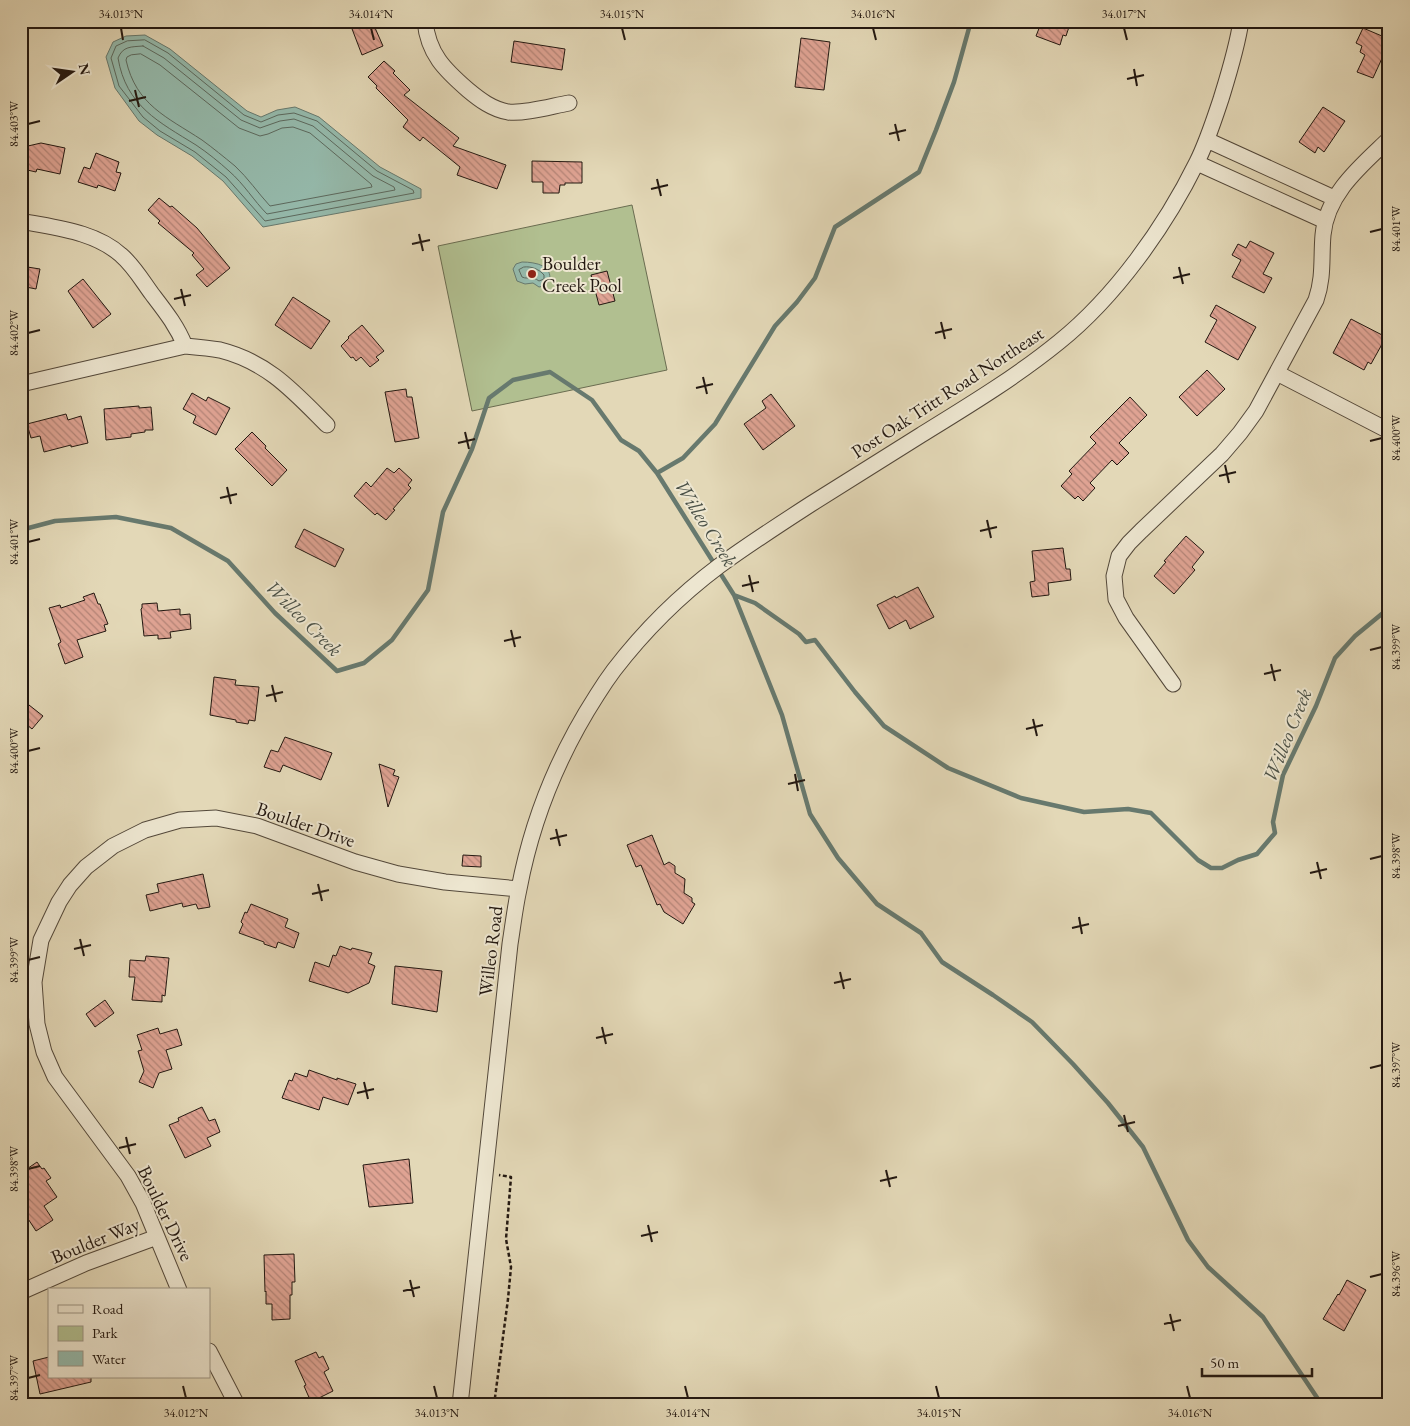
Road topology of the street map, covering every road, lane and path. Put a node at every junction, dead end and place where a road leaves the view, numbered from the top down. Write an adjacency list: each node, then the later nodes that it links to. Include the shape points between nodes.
1 (425, 21): 3 (street, via 429,42 443,67 482,102 508,112)
2 (1241, 21): 5 (street, Post Oak Tritt Road Northeast, via 1229,74)
3 (569, 103)
4 (1389, 139): 7 (street)
5 (1207, 140): 6 (street, Post Oak Tritt Road Northeast); 7 (street)
6 (1197, 163): 9 (street); 15 (street, Post Oak Tritt Road Northeast, via 1157,230 1125,275 1061,341 989,394)
7 (1334, 198): 9 (street)
8 (21, 221): 10 (street, via 74,232 108,245 123,257 172,320)
9 (1325, 221): 11 (street, via 1321,287)
10 (185, 346): 12 (street); 13 (street, via 219,350 263,367)
11 (1277, 372): 14 (street); 16 (street, via 1256,411 1222,454 1119,556 1114,576 1116,599)
12 (21, 384)
13 (327, 425)
14 (1389, 431)
15 (718, 566): 17 (street, Willeo Road, via 657,620 612,672 585,714 562,756 544,801)
16 (1173, 684)
17 (518, 889): 18 (street, Willeo Road); 19 (street, Boulder Drive, via 398,874 257,826 216,818 180,820 145,830 113,846 86,867 58,902 41,940 34,982 36,1024 55,1077 128,1176)
18 (485, 1172): 24 (street, Willeo Road); 25 (path, via 510,1177 506,1239 511,1267)
19 (157, 1237): 20 (street, Boulder Drive); 21 (street, Boulder Way, via 86,1262)
20 (178, 1288)
21 (21, 1292)
22 (210, 1354): 23 (street)
23 (237, 1405)
24 (460, 1405)
25 (494, 1405)

